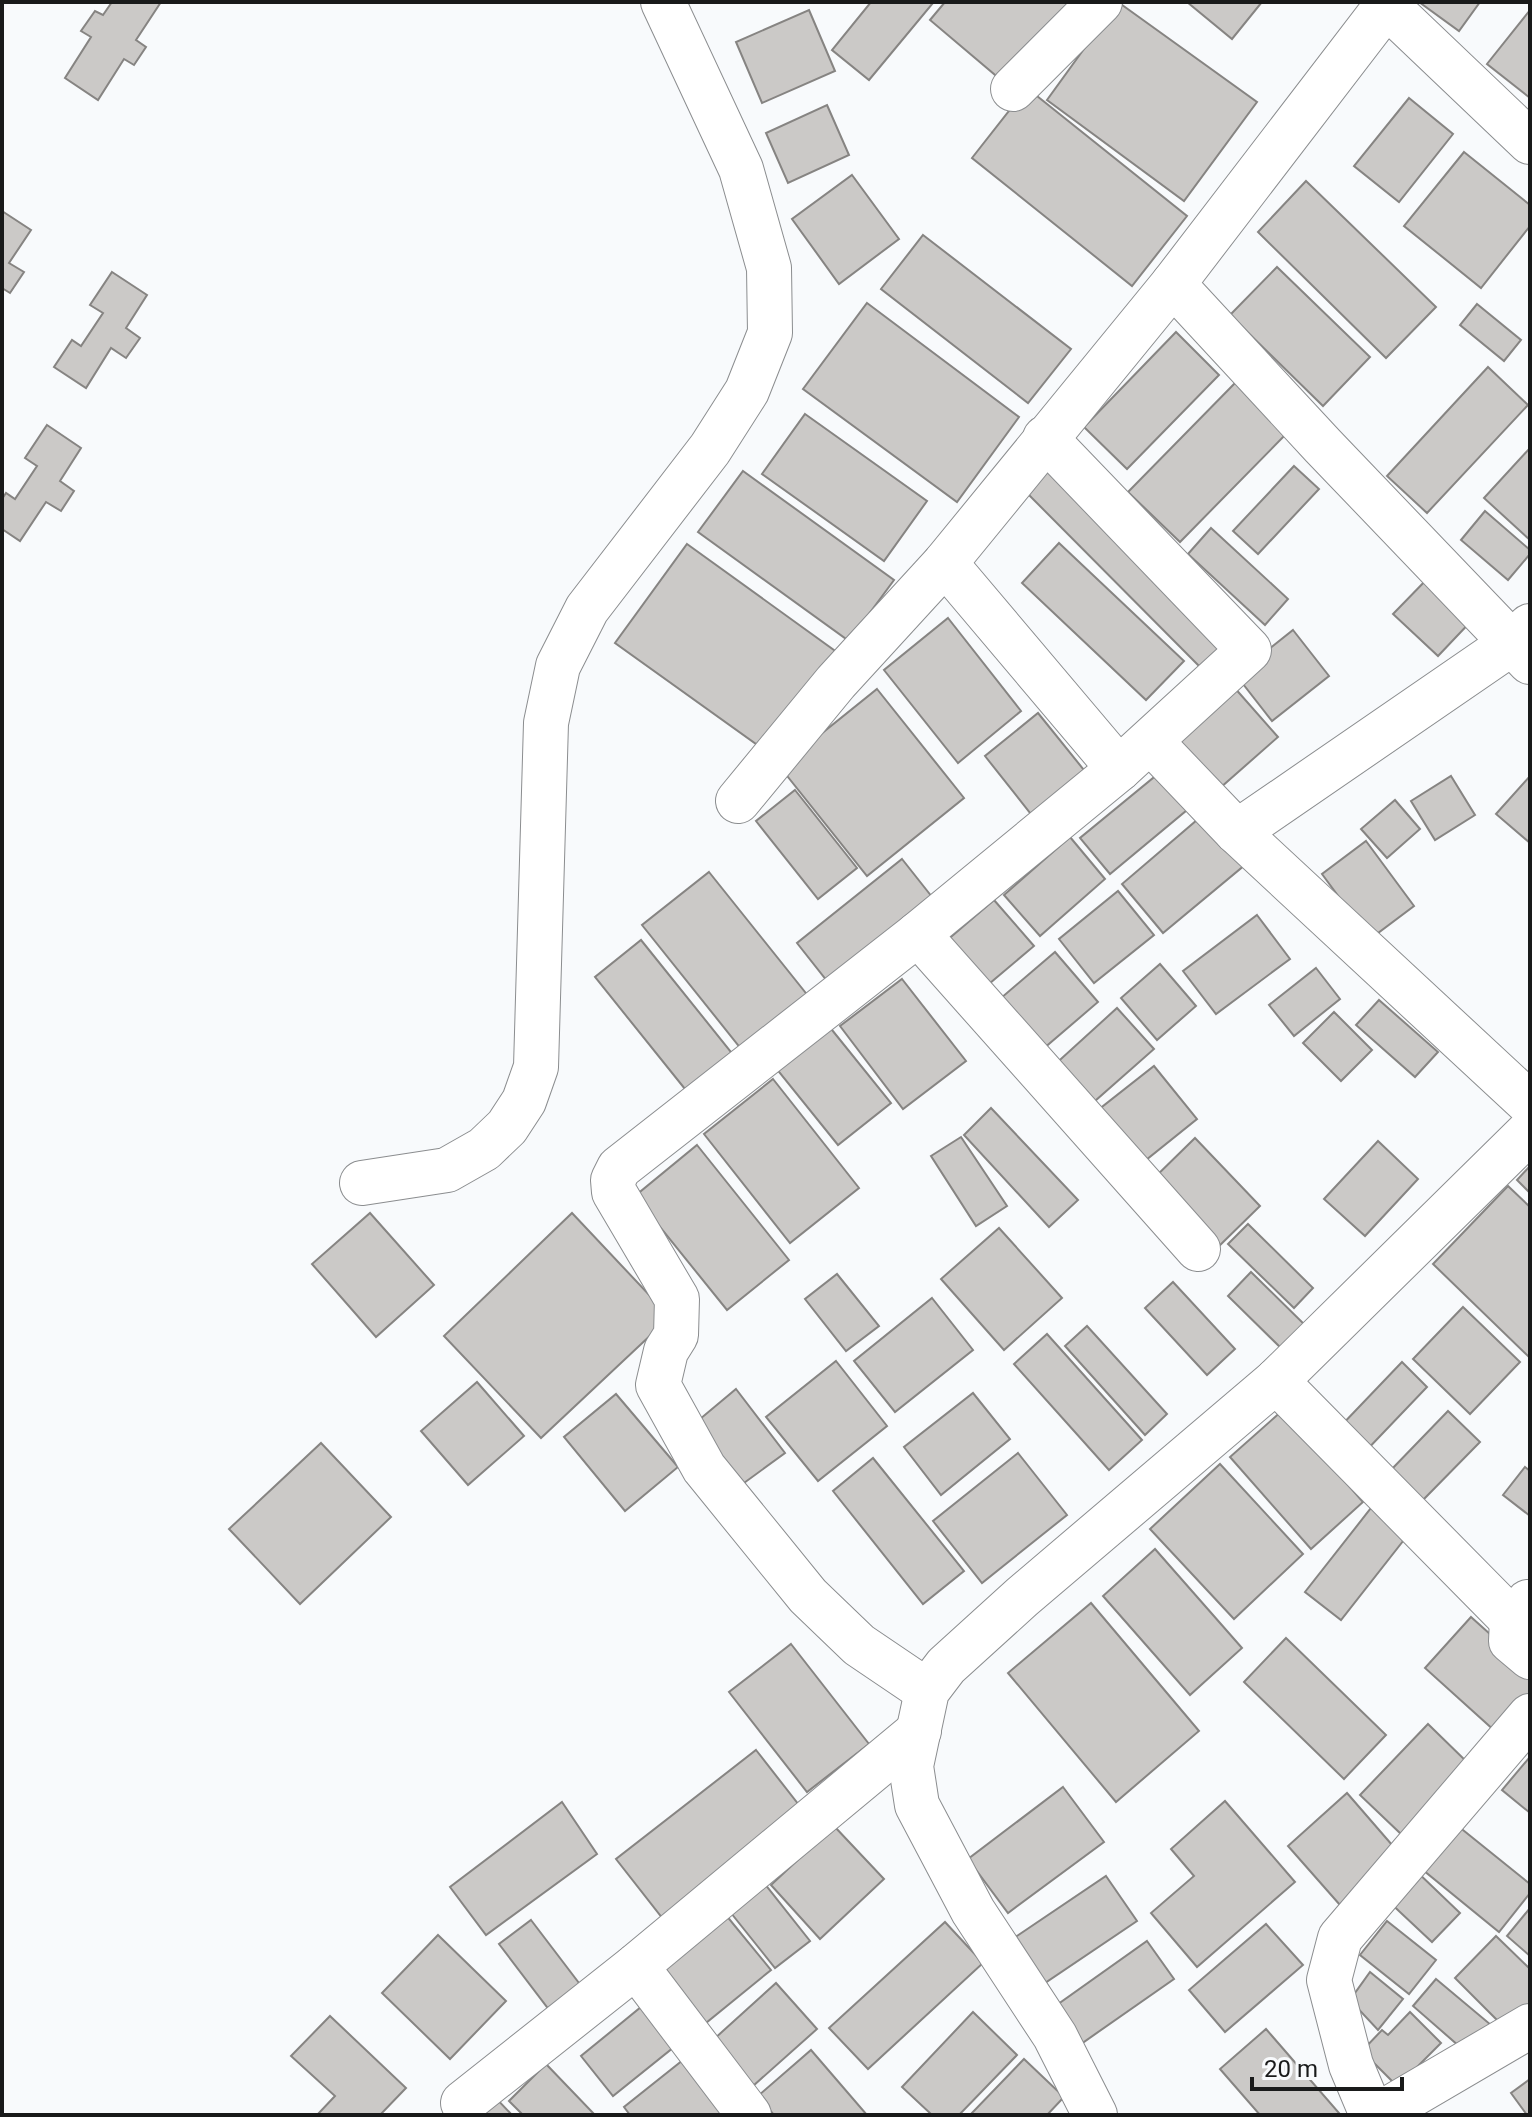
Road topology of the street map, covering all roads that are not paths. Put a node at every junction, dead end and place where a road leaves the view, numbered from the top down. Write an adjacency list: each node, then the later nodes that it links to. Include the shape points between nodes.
1 (663, 2): 16 (street, via 741,169 769,268 770,333 747,391 725,426 587,609 558,666 546,723 536,1067 524,1101 484,1149 447,1170)
2 (1100, 2): 4 (street)
3 (1386, 3): 5 (street); 6 (street)
4 (1013, 89)
5 (1530, 142)
6 (1173, 284): 7 (street); 9 (street, via 1323,446)
7 (1045, 438): 8 (street); 10 (street, via 1249,650)
8 (945, 563): 10 (street); 11 (street, via 836,682)
9 (1524, 644): 12 (street)
10 (1135, 756): 12 (street); 13 (street)
11 (738, 801)
12 (1237, 832): 14 (street)
13 (918, 934): 17 (street); 20 (street, via 619,1168 613,1180 614,1192 677,1299 676,1335 658,1385 704,1468 808,1596)
14 (1530, 1104)
15 (1530, 1131): 18 (street)
16 (362, 1183)
17 (1198, 1249)
18 (1276, 1381): 19 (street); 20 (street, via 946,1666)
19 (1524, 1625)
20 (923, 1711): 22 (street); 26 (street, via 911,1766 917,1805 973,1911 1055,2036)
21 (1530, 1716): 27 (street, via 1340,1938 1329,1980 1351,2065)
22 (636, 1966): 24 (street); 25 (street)
23 (1530, 2026): 27 (street)
24 (463, 2103)
25 (749, 2115)
26 (1095, 2115)
27 (1375, 2115)

